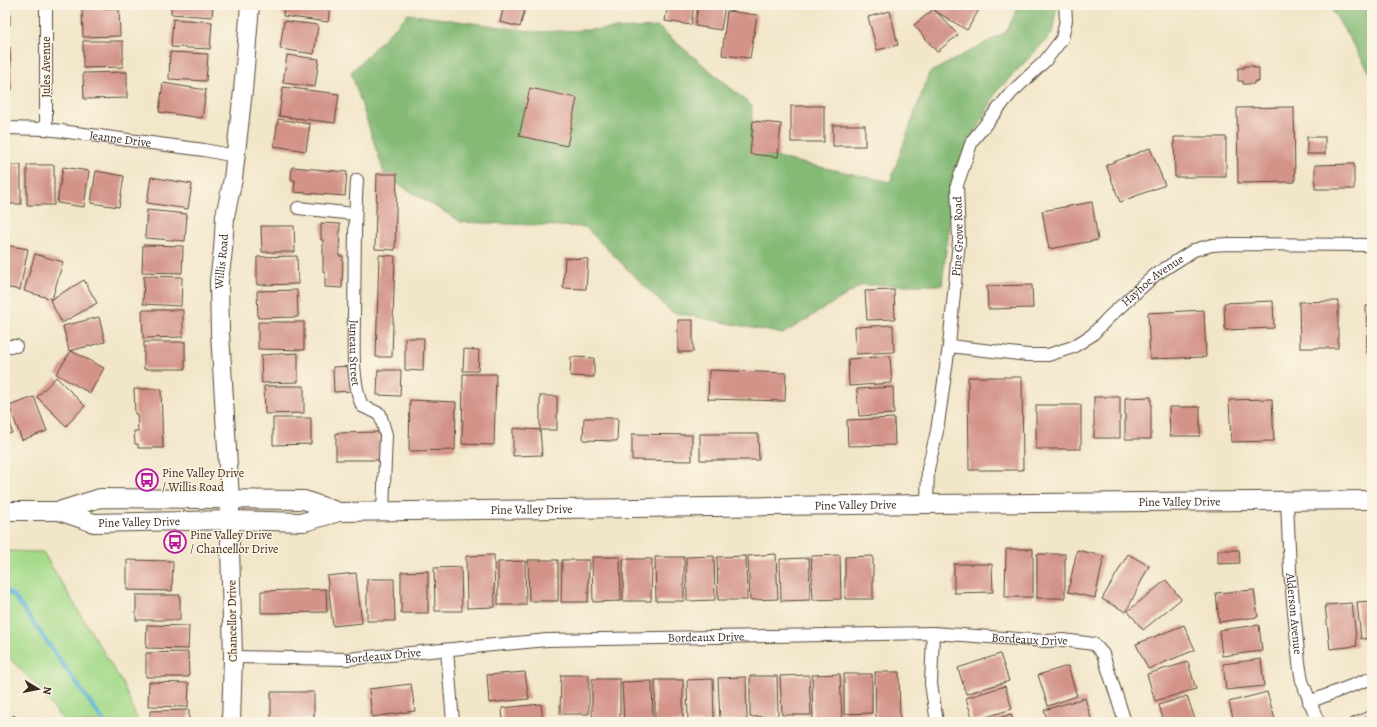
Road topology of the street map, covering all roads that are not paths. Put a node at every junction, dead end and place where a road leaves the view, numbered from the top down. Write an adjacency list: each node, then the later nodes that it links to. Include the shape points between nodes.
1 (46, 5): 5 (street, Jules Avenue)
2 (250, 5): 6 (main road, Willis Road)
3 (1065, 5): 11 (street, Pine Grove Road, via 1066,20 1062,39 1045,61 1011,93 972,141 963,163 957,185 959,241)
4 (5, 128): 5 (street, Jeanne Drive)
5 (46, 129): 6 (street, Jeanne Drive)
6 (235, 156): 12 (main road, Willis Road, via 219,282)
7 (358, 180): 9 (street, Juneau Street)
8 (298, 208): 9 (street)
9 (355, 214): 19 (street, Juneau Street, via 356,381 362,406 380,414 386,435)
10 (1372, 245): 11 (street, Hayhoe Avenue, via 1212,245 1194,250 1155,275 1092,335 1073,347 1048,354 1027,355)
11 (949, 346): 15 (street, Pine Grove Road, via 937,431 928,469)
12 (230, 499): 17 (main road, Pine Valley Drive, via 100,498); 18 (main road, Pine Valley Drive, via 304,500); 20 (main road, Willis Road)
13 (1372, 500): 14 (main road, Pine Valley Drive)
14 (1287, 501): 15 (main road, Pine Valley Drive); 25 (street, Alderson Avenue, via 1290,571 1299,663)
15 (927, 504): 19 (main road, Pine Valley Drive)
16 (5, 511): 17 (main road, Pine Valley Drive)
17 (59, 511): 20 (main road, Pine Valley Drive, via 94,523)
18 (339, 512): 19 (main road, Pine Valley Drive); 20 (main road, Pine Valley Drive, via 304,522)
19 (383, 512)
20 (230, 520): 23 (main road, Chancellor Drive)
21 (932, 633): 22 (street, Bordeaux Drive, via 548,640); 28 (street, via 931,684); 29 (street, Bordeaux Drive, via 1046,641 1070,640 1094,644 1103,654)
22 (447, 651): 23 (street, Bordeaux Drive, via 347,659); 27 (street)
23 (233, 657): 26 (main road, Chancellor Drive)
24 (1372, 678): 25 (street)
25 (1309, 702): 30 (street, Alderson Avenue)
26 (231, 722)
27 (454, 722)
28 (937, 722)
29 (1124, 722)
30 (1318, 722)

